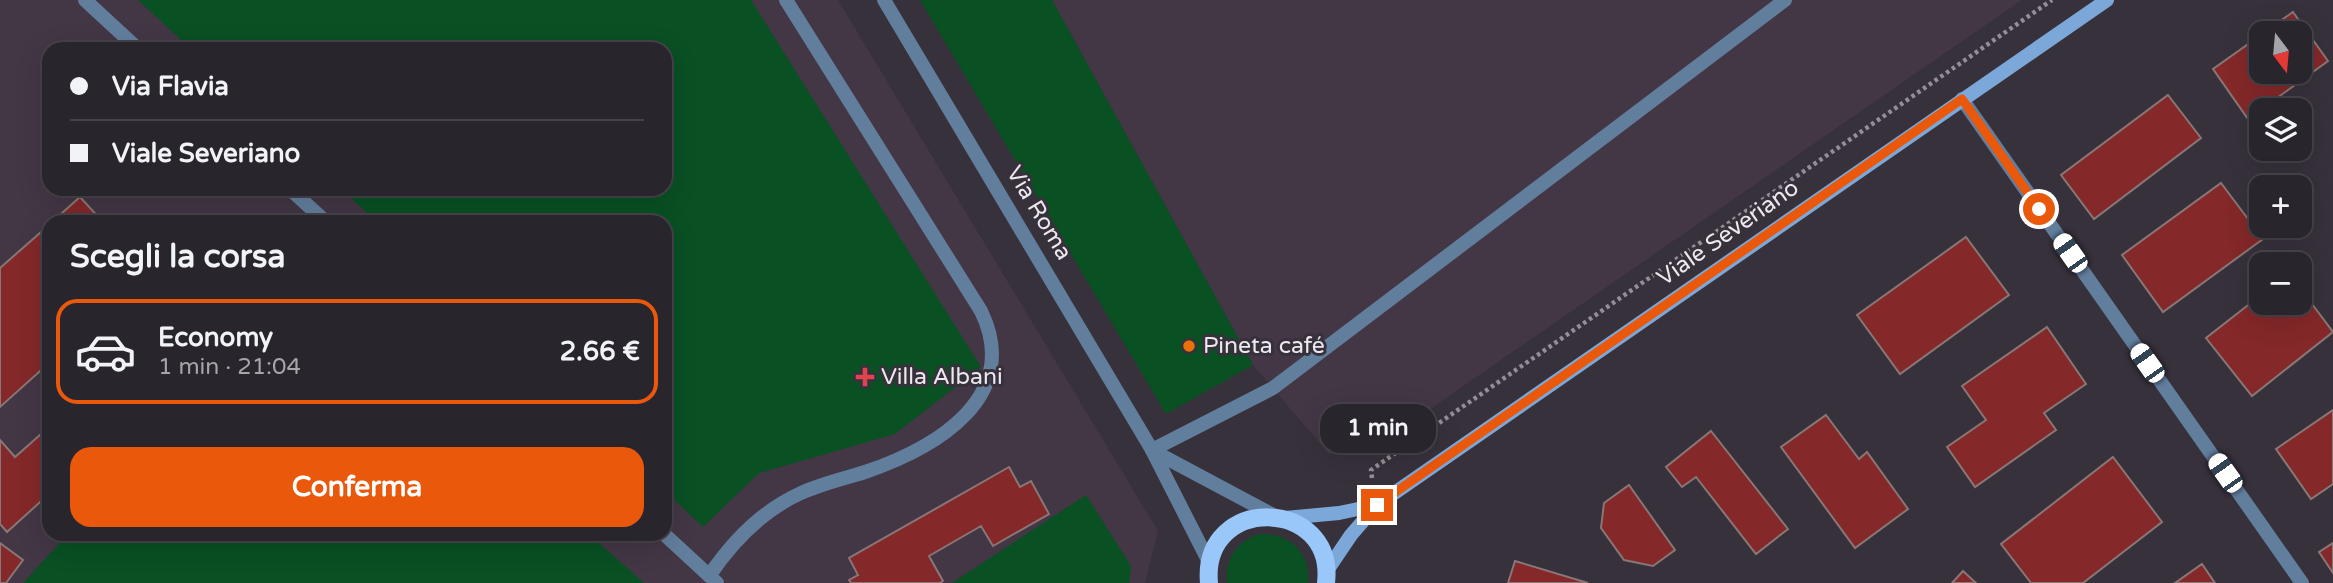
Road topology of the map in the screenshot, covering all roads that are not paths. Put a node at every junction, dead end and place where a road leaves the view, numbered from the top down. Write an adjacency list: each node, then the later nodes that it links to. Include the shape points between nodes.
1 (85, 0): 6 (street)
2 (786, 0): 15 (street, via 981,311 993,347 992,369 984,389 958,422 910,452 789,499 739,536)
3 (884, 0): 10 (street, Via Roma)
4 (1785, 0): 10 (street, via 1273,388)
5 (2107, 0): 7 (main road, Viale Severiano)
6 (130, 42)
7 (1962, 99): 11 (main road, Viale Severiano); 17 (street)
8 (298, 196): 9 (street)
9 (318, 215)
10 (1152, 450): 12 (street); 14 (street, Via Roma)
11 (1377, 505): 12 (main road, Viale Severiano); 16 (main road, Viale Severiano, via 1350,535)
12 (1280, 517): 14 (main road, via 1258,516 1226,531 1215,546); 16 (main road, via 1301,526 1314,539 1323,555)
13 (672, 541): 15 (street)
14 (1206, 574)
15 (713, 579)
16 (1326, 580)
17 (2302, 583)

